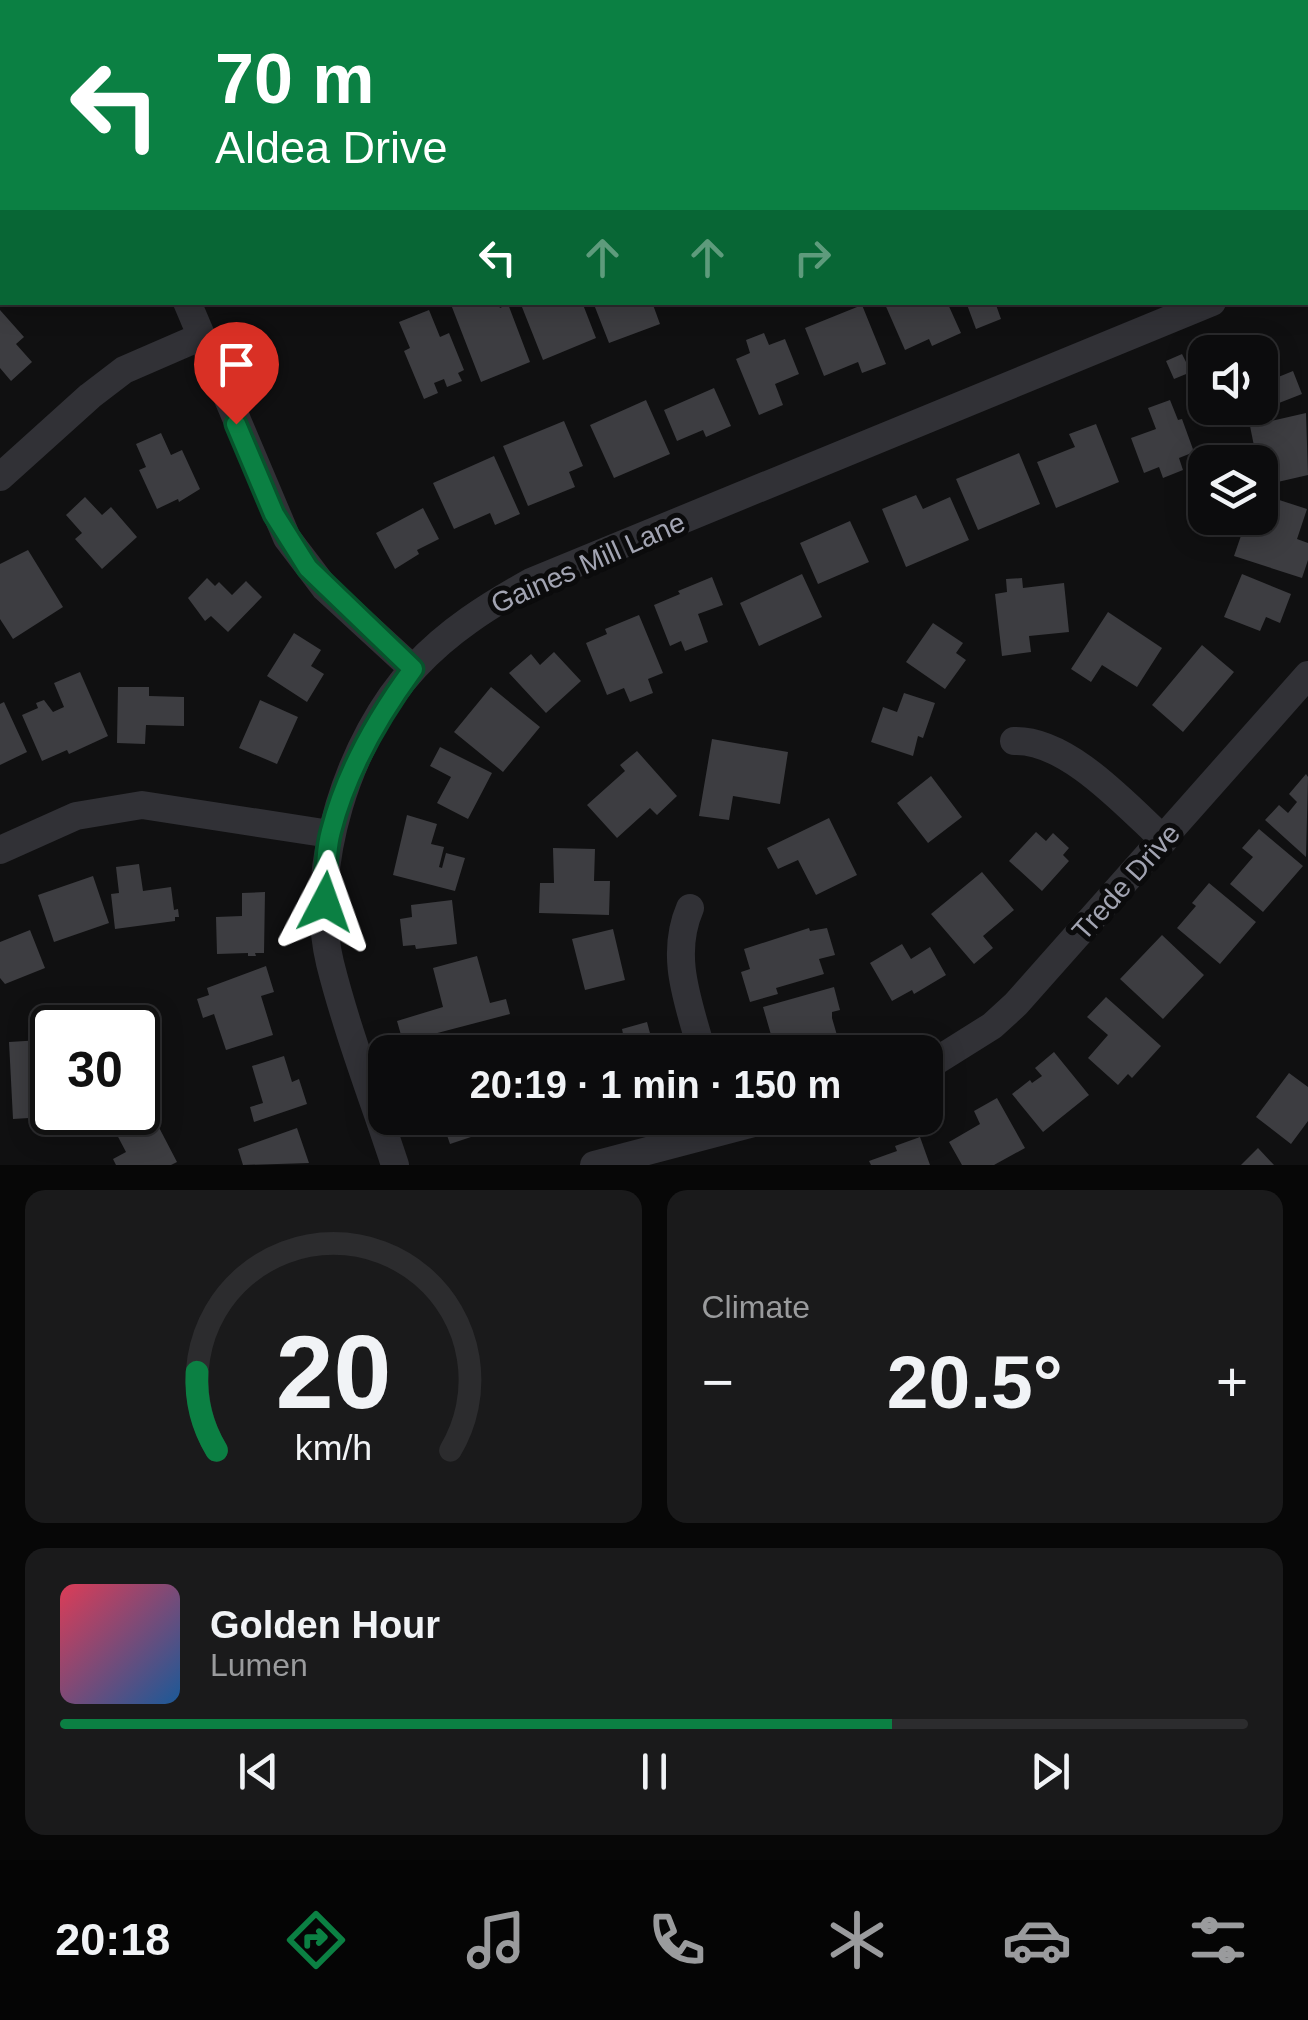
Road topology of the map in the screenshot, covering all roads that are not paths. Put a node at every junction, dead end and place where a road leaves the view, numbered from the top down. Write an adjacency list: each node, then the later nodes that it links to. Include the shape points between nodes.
1 (188, 305): 3 (street)
2 (1205, 305): 5 (street, Gaines Mill Lane, via 531,582 477,613)
3 (200, 337): 4 (street, via 124,370); 5 (street, via 287,538 325,588)
4 (0, 477)
5 (413, 669): 8 (street, Gaines Mill Lane, via 365,744)
6 (1308, 675): 9 (street, Trede Drive)
7 (1014, 741): 9 (street, via 1030,740 1068,757)
8 (330, 834): 10 (street, via 142,805 76,816); 15 (street, Gaines Mill Lane, via 324,922 330,962)
9 (1164, 840): 13 (street, Trede Drive, via 1016,1004)
10 (0, 850)
11 (690, 908): 12 (street, via 678,950)
12 (697, 1035)
13 (943, 1057)
14 (688, 1135): 16 (street)
15 (395, 1165)
16 (594, 1165)

